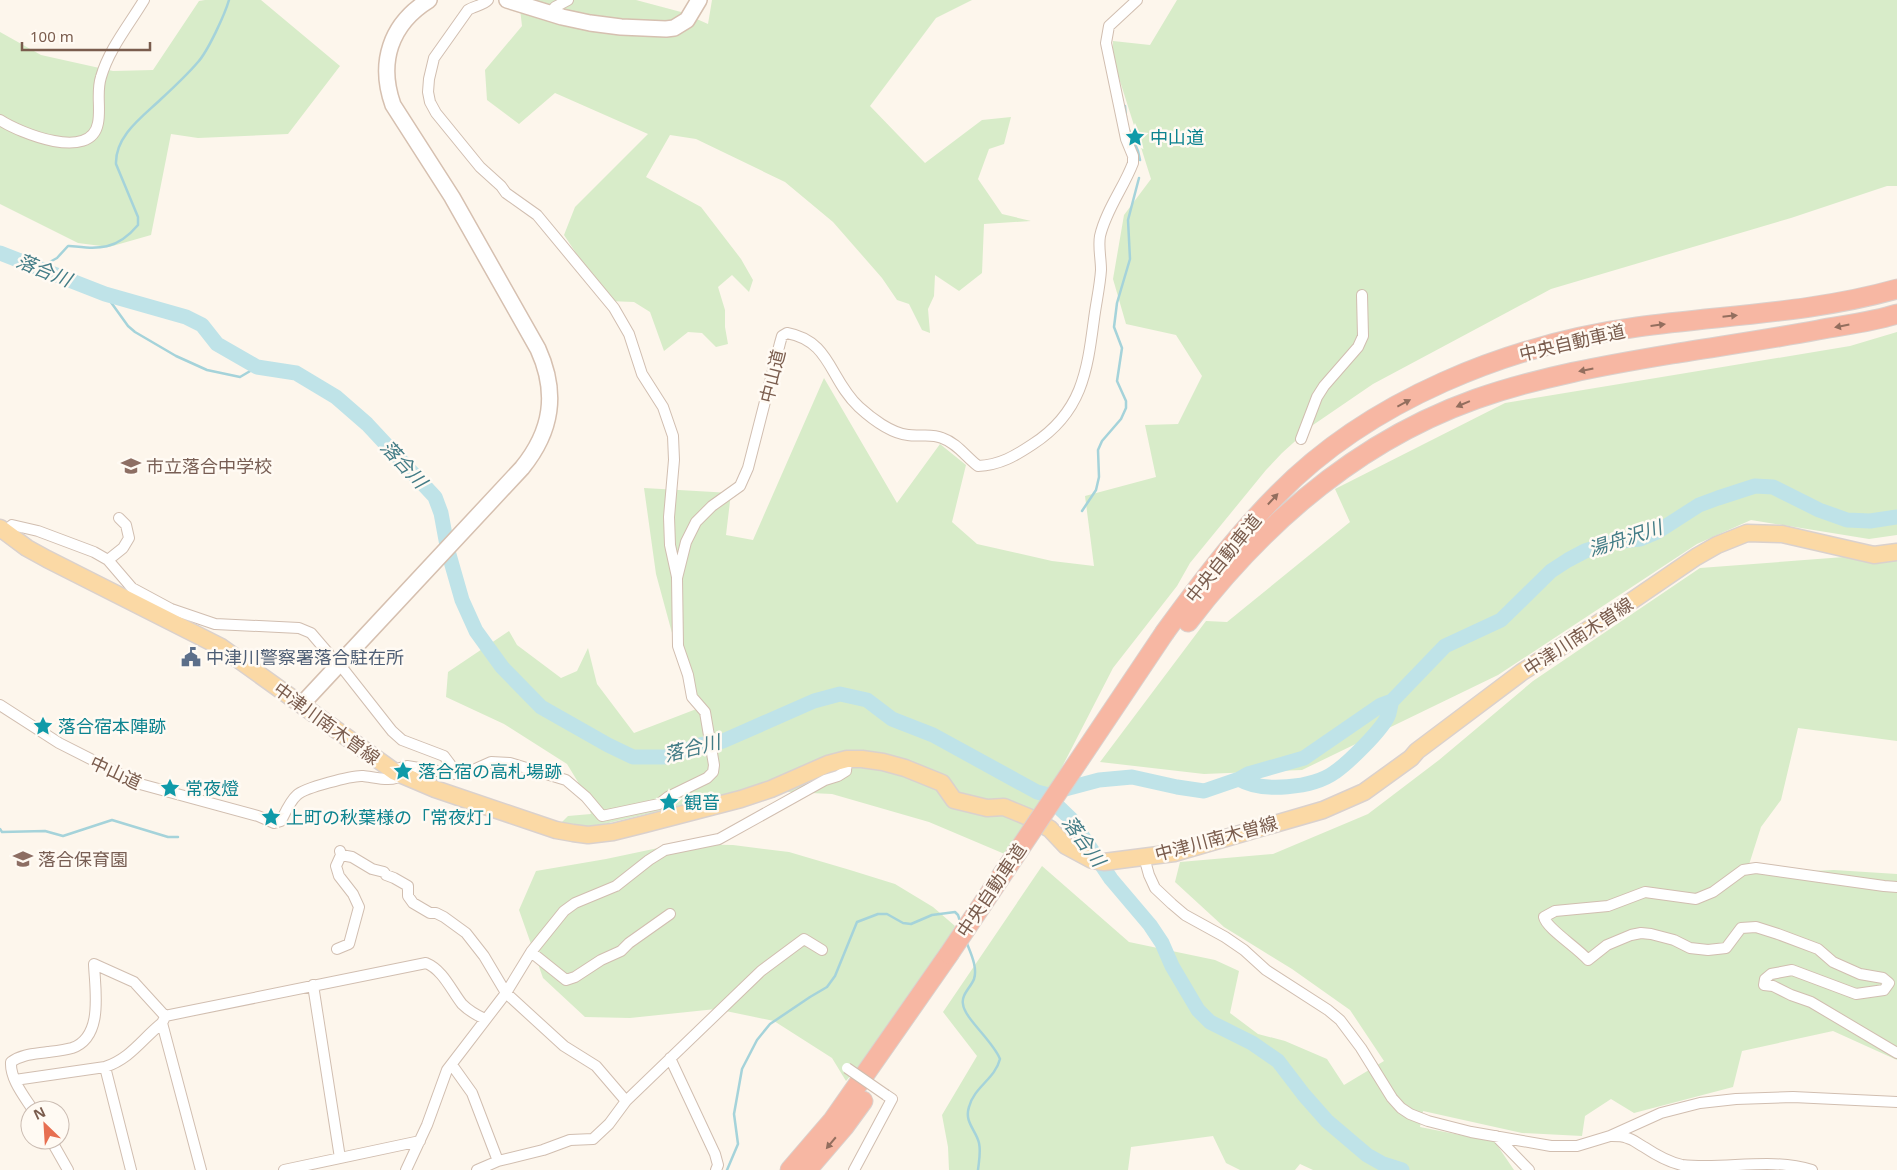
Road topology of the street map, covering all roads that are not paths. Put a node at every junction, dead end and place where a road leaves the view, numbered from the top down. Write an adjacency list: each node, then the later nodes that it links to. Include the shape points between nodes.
1 (144, 0): 9 (street, via 115,45 103,72 98,125 93,134 76,143 54,142 8,126)
2 (428, 0): 22 (street, via 409,16 392,41 385,71 388,91 393,105 452,196 525,324 543,361 550,385 549,415 535,453)
3 (488, 0): 18 (street, via 468,10 434,58 429,80 430,102 480,167 506,193 538,215 614,308 629,334 642,374 663,407 673,436 669,517 670,544)
4 (508, 0): 8 (street)
5 (568, 0): 8 (street)
6 (699, 0): 8 (street, via 687,20 666,29 590,23)
7 (1137, 0): 18 (street, 中山道, via 1109,26 1106,43 1133,163 1100,235 1101,269 1086,375 1072,405 1042,439 1012,458 978,466 940,436 908,435 893,430 869,414 849,397 818,348 809,340 786,333 782,336 748,468 740,486 696,522 686,542)
8 (550, 13)
9 (0, 120)
10 (1890, 291): 19 (highway, 中央自動車道, one-way to 10, via 1223,556 1279,493 1310,464 1385,413 1427,390 1541,347 1586,336 1827,305)
11 (1362, 295): 13 (street, via 1363,336 1358,347 1321,391)
12 (1894, 315): 19 (highway, 中央自動車道, one-way to 19, via 1568,374 1510,388 1430,419 1360,457 1292,508)
13 (1301, 439)
14 (119, 518): 17 (street, via 126,525 129,538)
15 (3, 530): 17 (street, via 12,526 38,531); 22 (main road, 中津川南木曽線, via 46,559 220,647)
16 (1897, 552): 27 (main road, 中津川南木曽線, via 1874,555 1782,534 1747,533 1717,545 1522,672 1364,792 1323,810 1174,853)
17 (108, 560): 20 (street, via 132,588 171,609 215,624 299,628 310,633)
18 (677, 578): 26 (street, 中山道, via 678,646 692,698 706,716 714,765 707,778 659,804 602,816 586,796 566,780 510,762 491,762 466,774)
19 (1170, 635): 33 (highway, 中央自動車道, bridge)
20 (329, 654)
21 (344, 670): 26 (street, via 392,731 402,740 444,756)
22 (302, 704): 25 (main road, 中津川南木曽線)
23 (0, 705): 25 (street, 中山道, via 59,743 140,784 274,824 281,822 297,794 361,776 395,779)
24 (847, 759): 25 (main road, 中津川南木曽線, via 741,799 629,828 588,835 556,830); 27 (main road, 中津川南木曽線, via 905,768 942,783 954,800 988,808 1004,807 1050,829 1066,846 1098,861); 32 (street, via 846,771 719,839 665,850 616,886 575,902)
25 (398, 773): 26 (street, 中山道, via 400,768 407,766)
26 (454, 774)
27 (1144, 857): 47 (street, via 1155,888 1172,904 1244,950 1266,970 1340,1020 1401,1108 1428,1121)
28 (1897, 886): 38 (street, via 1756,868 1743,870 1713,892 1696,899 1645,892 1608,906 1555,911 1544,916 1550,928 1588,960 1607,945 1641,933 1708,950 1726,948 1741,928 1756,927 1818,949 1833,962 1860,974 1883,978 1889,983 1884,990 1856,994 1792,970 1771,974 1764,985 1811,1002)
29 (670, 914): 32 (street, via 621,951 566,980)
30 (337, 949): 35 (street, via 349,944 359,907 339,876 336,866 341,853 408,886 408,896 413,903 444,917 466,933)
31 (822, 950): 39 (street, via 804,939 792,946 761,971)
32 (531, 952): 35 (street)
33 (953, 956): 60 (highway, 中央自動車道, via 833,1120); 61 (highway, 中央自動車道, one-way to 61, via 850,1119)
34 (313, 985): 36 (street, via 426,963 439,972 462,1004); 37 (street); 51 (street)
35 (506, 993): 36 (street); 45 (street, via 564,1046 596,1066)
36 (485, 1019): 40 (street)
37 (164, 1020): 41 (street, via 126,1057); 43 (street, via 134,982 94,964 95,1017 91,1031 72,1048 19,1056 12,1062); 55 (street)
38 (1897, 1054)
39 (670, 1058): 45 (street); 59 (street, via 715,1154)
40 (452, 1065): 49 (street, via 446,1070); 52 (street, via 472,1093)
41 (105, 1067): 43 (street); 54 (street)
42 (847, 1068): 62 (street, bridge, via 892,1099)
43 (15, 1080): 44 (street)
44 (26, 1100)
45 (626, 1102): 52 (street, via 593,1139 570,1140)
46 (1897, 1102): 48 (street, via 1793,1097 1736,1099 1661,1114)
47 (1496, 1136): 48 (street, via 1551,1146 1577,1146); 63 (street)
48 (1610, 1136): 64 (street, via 1627,1138 1662,1159 1683,1166 1788,1164)
49 (420, 1141): 51 (street); 57 (street)
50 (57, 1150): 53 (street)
51 (340, 1158): 56 (street)
52 (498, 1161): 58 (street)
53 (68, 1170)
54 (131, 1170)
55 (201, 1170)
56 (284, 1170)
57 (406, 1170)
58 (477, 1170)
59 (716, 1170)
60 (790, 1170)
61 (807, 1170)
62 (854, 1170)
63 (1529, 1170)
64 (1812, 1170)

